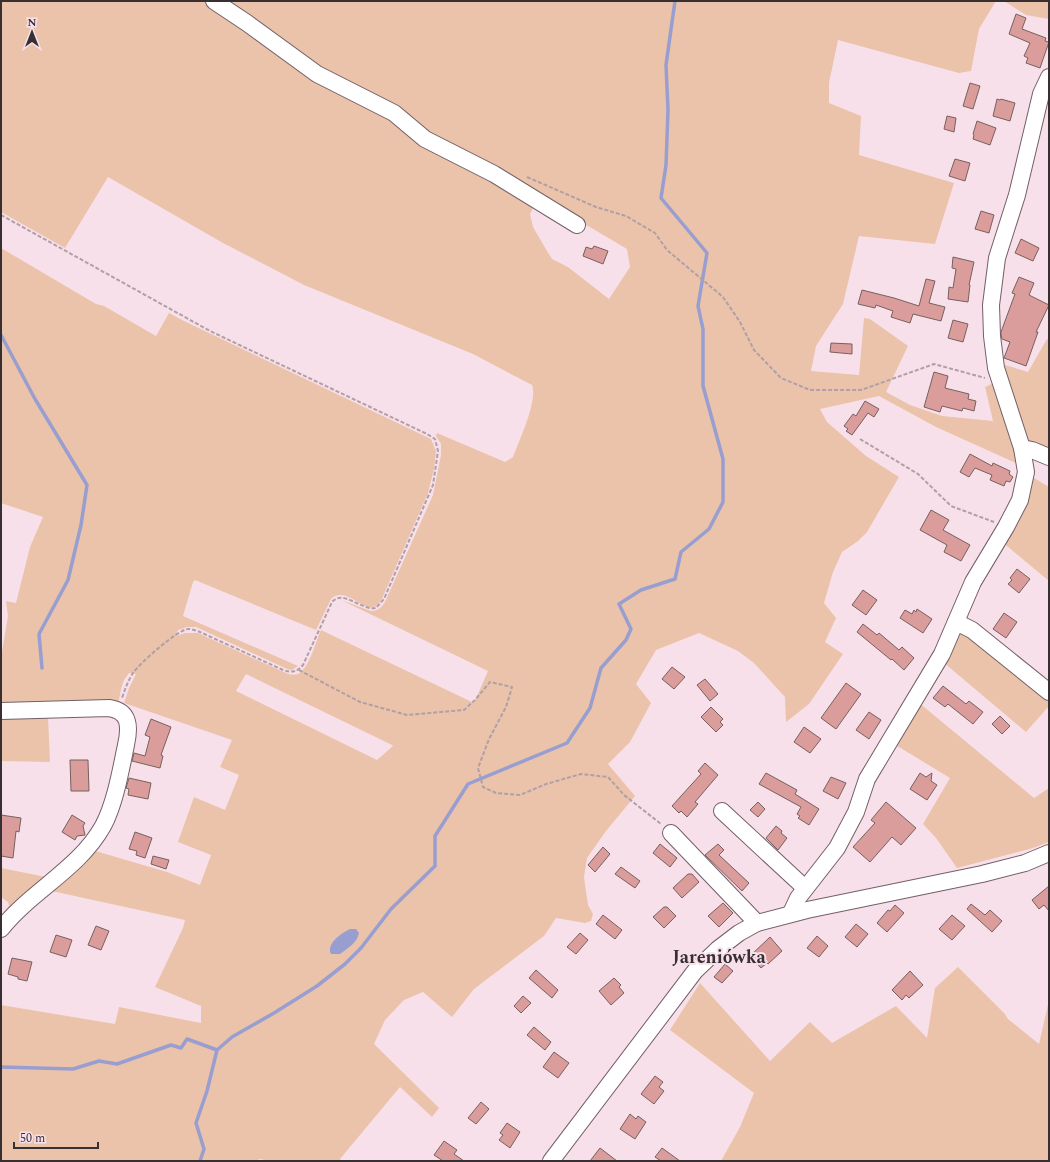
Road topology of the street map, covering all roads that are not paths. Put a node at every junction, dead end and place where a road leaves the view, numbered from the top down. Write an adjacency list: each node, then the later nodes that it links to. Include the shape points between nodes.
1 (214, 1): 3 (street, via 317,74 394,113 425,139 494,174)
2 (1049, 77): 4 (street, via 1041,94 1017,195 997,258 991,305 996,368)
3 (576, 225)
4 (1022, 448): 5 (street); 6 (street, via 1026,472 1020,500 972,582)
5 (1049, 457)
6 (956, 622): 7 (street, via 972,630); 12 (street, via 942,654 867,779 856,812 837,848)
7 (1049, 692)
8 (1, 711): 15 (street, via 108,708 124,714 129,725 128,740 116,787 103,826 78,859 20,907)
9 (722, 811): 12 (street)
10 (671, 833): 14 (street)
11 (1049, 853): 13 (street, via 1025,863 982,874)
12 (806, 888): 13 (street)
13 (791, 913): 14 (street)
14 (757, 923): 16 (street, via 718,949 695,971)
15 (1, 929)
16 (551, 1161)

